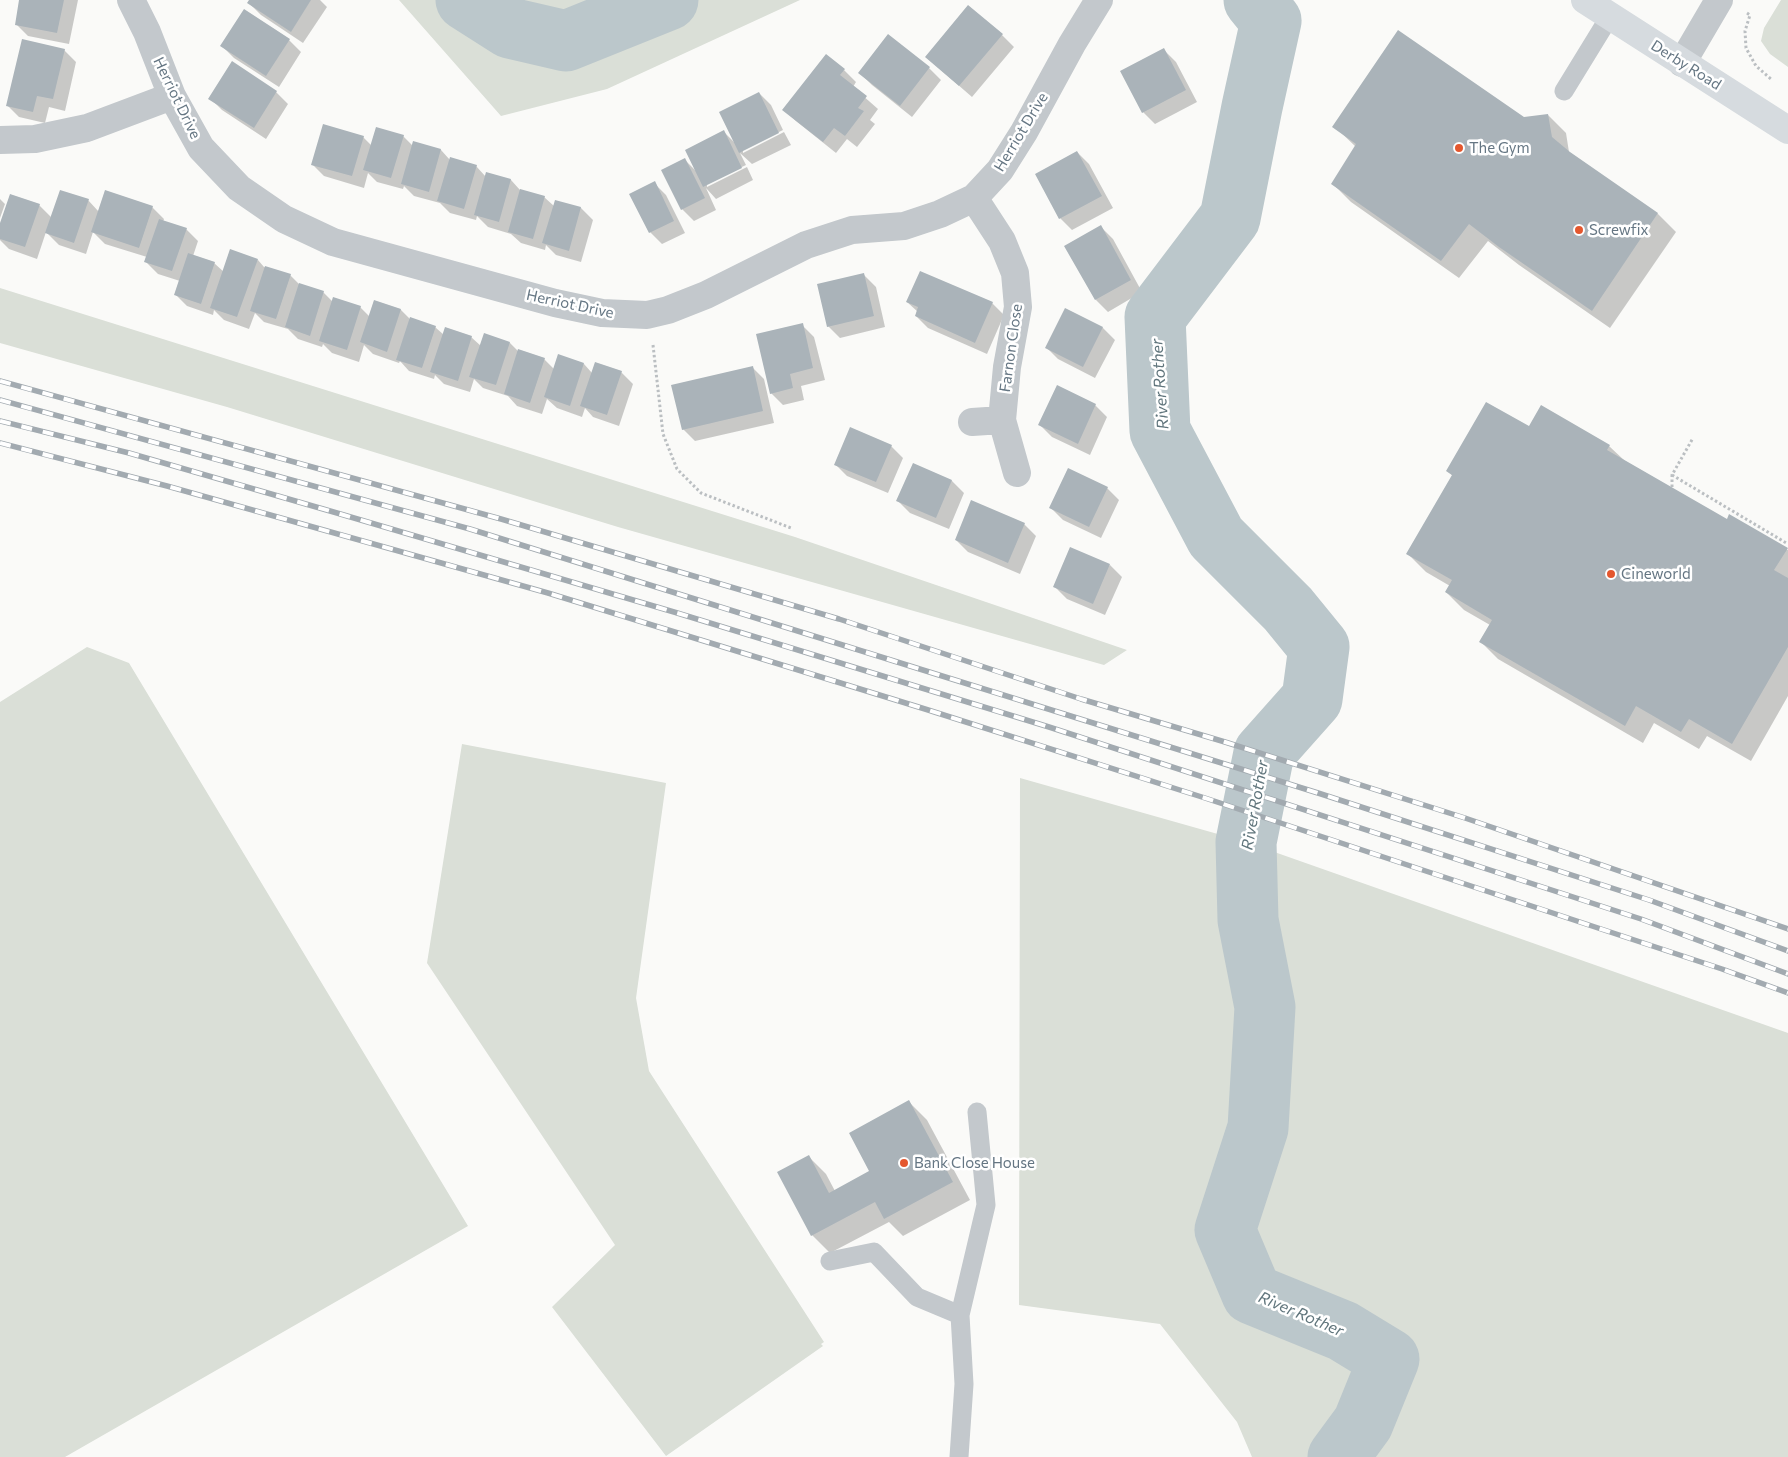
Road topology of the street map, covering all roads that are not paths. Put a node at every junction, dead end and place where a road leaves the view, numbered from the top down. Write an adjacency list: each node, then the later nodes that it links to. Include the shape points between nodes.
1 (131, 0): 8 (street, Herriot Drive)
2 (1100, 0): 11 (street, Herriot Drive, via 1000,170)
3 (1585, 0): 5 (highway, Derby Road)
4 (1731, 5): 6 (street)
5 (1610, 16): 6 (highway, Derby Road); 7 (lane)
6 (1682, 63): 9 (highway, Derby Road)
7 (1564, 91)
8 (172, 96): 10 (street, via 87,128 35,139); 11 (street, Herriot Drive, via 201,148 239,188 284,219 333,242 602,313 647,315 668,310 806,246 852,230 904,226)
9 (1788, 130)
10 (0, 140)
11 (974, 198): 12 (street, Farnon Close, via 1002,241 1015,273 1018,307)
12 (1002, 420): 13 (street); 14 (street, Farnon Close)
13 (972, 422)
14 (1017, 473)
15 (977, 1112): 17 (lane, via 986,1204)
16 (830, 1261): 17 (lane, via 874,1252 917,1297)
17 (960, 1314): 18 (lane, via 964,1384)
18 (959, 1457)

